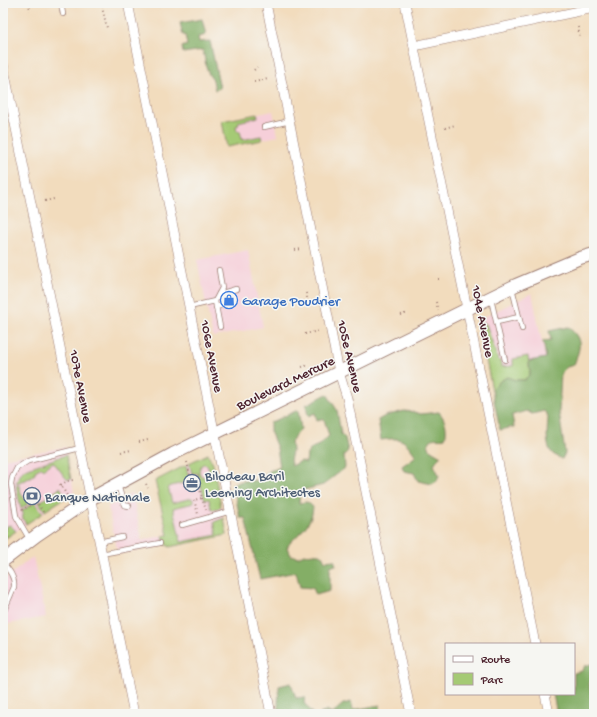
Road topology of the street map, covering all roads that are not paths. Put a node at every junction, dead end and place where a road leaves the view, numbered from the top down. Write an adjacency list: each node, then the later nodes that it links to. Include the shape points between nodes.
1 (61, 3): 6 (lane)
2 (128, 3): 19 (street, 106e Avenue)
3 (266, 3): 9 (street, 105e Avenue)
4 (405, 3): 7 (street, 104e Avenue)
5 (594, 8): 7 (street)
6 (63, 14)
7 (414, 46): 21 (street, 104e Avenue)
8 (3, 64): 29 (street, 107e Avenue)
9 (290, 121): 10 (lane); 27 (street, 105e Avenue)
10 (264, 127)
11 (594, 254): 13 (street, Boulevard Mercure)
12 (219, 270): 15 (lane, via 222,288)
13 (512, 287): 16 (street, Boulevard Mercure); 22 (lane)
14 (236, 289): 15 (lane)
15 (219, 294): 17 (lane)
16 (491, 298): 21 (street, Boulevard Mercure); 23 (lane)
17 (215, 301): 19 (lane); 20 (lane)
18 (226, 304): 20 (lane)
19 (189, 307): 28 (street, 106e Avenue)
20 (216, 307): 24 (lane)
21 (467, 309): 27 (street, Boulevard Mercure); 42 (street, 104e Avenue)
22 (519, 317): 23 (lane); 25 (lane)
23 (497, 322): 26 (lane)
24 (220, 327)
25 (522, 329)
26 (505, 360)
27 (339, 372): 28 (street, Boulevard Mercure); 46 (street, 105e Avenue, via 347,398)
28 (214, 434): 30 (street, Boulevard Mercure); 33 (street, 106e Avenue)
29 (80, 448): 31 (street, 107e Avenue); 36 (lane, via 28,461 14,472 11,484 16,516)
30 (118, 483): 31 (street, Boulevard Mercure); 32 (lane, via 124,504)
31 (90, 499): 36 (street, Boulevard Mercure); 37 (street, 107e Avenue)
32 (129, 506)
33 (231, 511): 34 (lane); 45 (street, 106e Avenue)
34 (182, 525)
35 (122, 537): 37 (lane)
36 (30, 540): 40 (street, Boulevard Mercure)
37 (99, 542): 39 (street, 107e Avenue)
38 (160, 543): 39 (lane)
39 (101, 554): 44 (street, 107e Avenue)
40 (3, 562): 41 (lane, via 14,587)
41 (3, 612)
42 (535, 643)
43 (545, 695): 47 (street)
44 (134, 714)
45 (271, 714)
46 (411, 714)
47 (549, 714)

